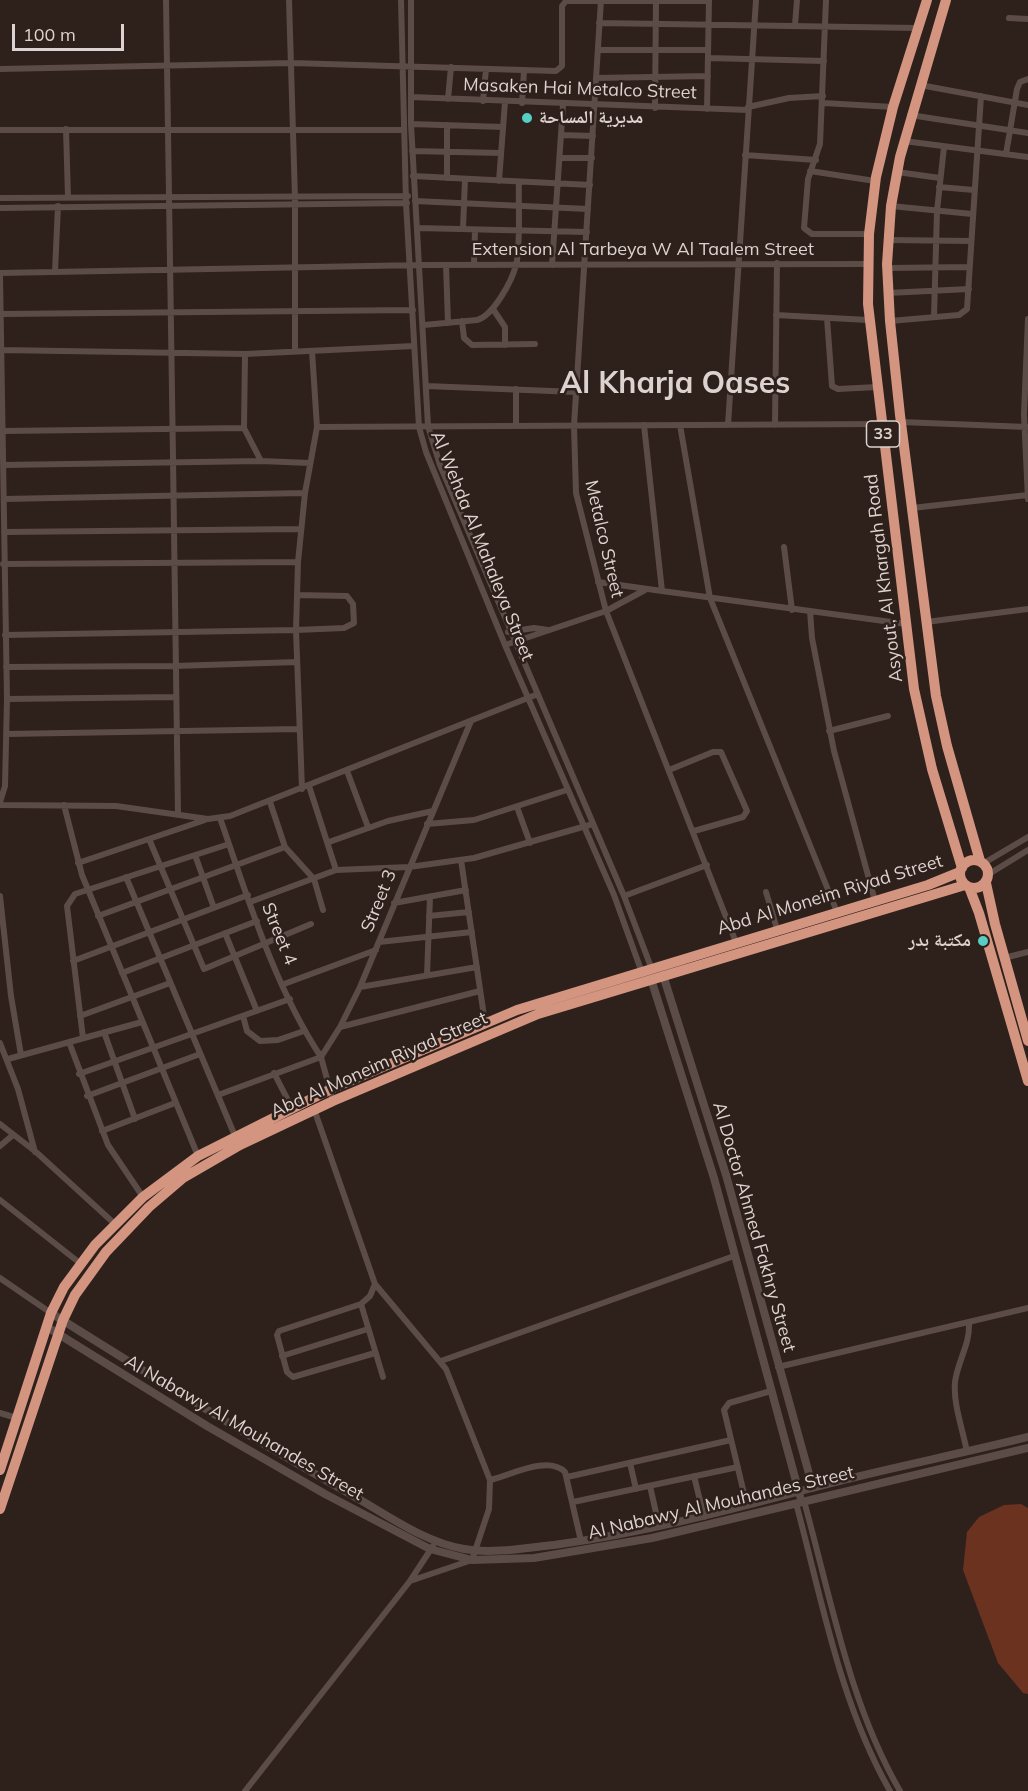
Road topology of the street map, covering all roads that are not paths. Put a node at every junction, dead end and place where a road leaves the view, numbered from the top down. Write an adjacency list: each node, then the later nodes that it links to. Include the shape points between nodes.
1 (166, 0): 31 (street)
2 (289, 0): 28 (street)
3 (401, 0): 29 (street, Al Wehda Al Mahaleya Street)
4 (411, 0): 30 (street, Al Wehda Al Mahaleya Street)
5 (601, 0): 6 (street); 15 (street, Metalco Street); 35 (street, via 564,2 561,69)
6 (656, 0): 7 (street); 16 (street)
7 (709, 0): 17 (street)
8 (756, 0): 18 (street)
9 (796, 0): 19 (street)
10 (826, 0): 20 (street)
11 (927, 0): 21 (highway, Asyout, Al Khargah Road / 33)
12 (946, 0): 40 (highway, Asyout, Al Khargah Road / 33)
13 (1009, 18): 14 (street)
14 (1028, 19)
15 (599, 23): 16 (street); 22 (street, Metalco Street)
16 (656, 24): 17 (street); 23 (street)
17 (709, 25): 18 (street); 24 (street)
18 (755, 25): 19 (street); 26 (street)
19 (795, 26): 20 (street)
20 (825, 26): 21 (street); 27 (street)
21 (917, 28): 52 (highway, Asyout, Al Khargah Road / 33)
22 (598, 50): 23 (street); 38 (street, Metalco Street)
23 (656, 50): 24 (street); 37 (street)
24 (708, 50): 25 (street)
25 (708, 58): 26 (street); 36 (street)
26 (752, 60): 27 (street); 54 (street)
27 (824, 61): 45 (street)
28 (292, 63): 29 (street); 31 (street); 63 (street)
29 (402, 64): 30 (street); 65 (street, Al Wehda Al Mahaleya Street)
30 (411, 64): 32 (street); 42 (street, Al Wehda Al Mahaleya Street)
31 (168, 66): 33 (street); 62 (street)
32 (451, 68): 34 (street); 43 (street)
33 (0, 69)
34 (486, 69): 35 (street); 44 (street)
35 (524, 71): 47 (street)
36 (708, 76): 37 (street); 55 (street)
37 (656, 77): 38 (street); 53 (street)
38 (596, 78): 51 (street, Metalco Street)
39 (1028, 80): 48 (street, via 1019,84)
40 (920, 85): 41 (street); 56 (highway, Asyout, Al Khargah Road / 33)
41 (981, 96): 48 (street); 59 (street)
42 (411, 97): 43 (street, Masaken Hai Metalco Street); 57 (street, Al Wehda Al Mahaleya Street)
43 (447, 99): 44 (street, Masaken Hai Metalco Street)
44 (483, 100): 46 (street, Masaken Hai Metalco Street)
45 (823, 100): 52 (street, Masaken Hai Metalco Street); 54 (street, Masaken Hai Metalco Street, via 789,98); 81 (street)
46 (505, 102): 47 (street, Masaken Hai Metalco Street); 60 (street)
47 (522, 102): 49 (street, Masaken Hai Metalco Street)
48 (1015, 103): 50 (street); 66 (street)
49 (563, 105): 51 (street, Masaken Hai Metalco Street); 68 (street)
50 (1028, 105)
51 (595, 106): 53 (street, Masaken Hai Metalco Street); 69 (street, Metalco Street)
52 (893, 107): 89 (highway, Asyout, Al Khargah Road / 33)
53 (655, 108): 55 (street, Masaken Hai Metalco Street)
54 (748, 108): 55 (street, Masaken Hai Metalco Street); 77 (street)
55 (707, 109)
56 (910, 115): 59 (street); 70 (highway, Asyout, Al Khargah Road / 33)
57 (411, 124): 58 (street); 72 (street, Al Wehda Al Mahaleya Street)
58 (447, 125): 60 (street); 74 (street)
59 (978, 125): 66 (street); 73 (street)
60 (503, 127): 75 (street)
61 (66, 129): 62 (street); 64 (street); 95 (street)
62 (168, 129): 63 (street); 96 (street)
63 (293, 129): 65 (street); 100 (street)
64 (0, 130)
65 (404, 130): 98 (street, Al Wehda Al Mahaleya Street)
66 (1011, 130): 67 (street); 76 (street)
67 (1028, 133)
68 (561, 135): 69 (street); 79 (street)
69 (593, 136): 80 (street, Metalco Street)
70 (903, 141): 71 (street); 83 (highway, Asyout, Al Khargah Road / 33)
71 (944, 147): 73 (street); 86 (street)
72 (412, 151): 74 (street); 84 (street, Al Wehda Al Mahaleya Street)
73 (976, 151): 76 (street); 94 (street)
74 (447, 152): 75 (street); 85 (street)
75 (501, 153): 88 (street)
76 (1006, 154): 78 (street)
77 (745, 155): 81 (street); 122 (street)
78 (1028, 157)
79 (560, 158): 80 (street); 91 (street)
80 (592, 158): 92 (street, Metalco Street)
81 (816, 160): 82 (street)
82 (810, 171): 89 (street); 117 (street, via 806,232)
83 (897, 172): 86 (street); 105 (highway, Asyout, Al Khargah Road / 33)
84 (413, 176): 85 (street); 99 (street, Al Wehda Al Mahaleya Street)
85 (447, 178): 87 (street)
86 (940, 178): 93 (street)
87 (465, 179): 88 (street); 101 (street)
88 (499, 181): 90 (street)
89 (875, 181): 117 (highway, Asyout, Al Khargah Road / 33)
90 (519, 182): 91 (street); 104 (street)
91 (558, 184): 92 (street); 107 (street)
92 (590, 185): 108 (street, Metalco Street)
93 (939, 187): 94 (street); 109 (street)
94 (974, 190): 110 (street)
95 (68, 197): 96 (street); 97 (street)
96 (168, 197): 100 (street); 102 (street)
97 (0, 198)
98 (406, 199): 99 (street); 100 (street); 129 (street, Al Wehda Al Mahaleya Street)
99 (415, 199): 101 (street); 111 (street, Al Wehda Al Mahaleya Street)
100 (295, 202): 102 (street); 134 (street)
101 (464, 203): 104 (street); 112 (street)
102 (168, 205): 103 (street); 136 (street)
103 (58, 206): 106 (street); 135 (street)
104 (518, 206): 107 (street); 114 (street)
105 (891, 206): 109 (street); 118 (highway, Asyout, Al Khargah Road / 33)
106 (0, 208)
107 (556, 208): 108 (street); 115 (street)
108 (588, 209): 116 (street, Metalco Street)
109 (937, 211): 110 (street); 119 (street)
110 (972, 214): 120 (street)
111 (417, 228): 112 (street); 130 (street, Al Wehda Al Mahaleya Street)
112 (463, 229): 113 (street)
113 (475, 230): 114 (street); 125 (street)
114 (517, 230): 115 (street); 126 (street)
115 (555, 231): 116 (street); 127 (street)
116 (586, 232): 128 (street, Metalco Street)
117 (869, 234): 123 (highway, Asyout, Al Khargah Road / 33)
118 (888, 240): 119 (street); 132 (highway, Asyout, Al Khargah Road / 33)
119 (935, 241): 120 (street); 133 (street)
120 (971, 241): 131 (street)
121 (777, 263): 122 (street, Extension Al Tarbeya W Al Taalem Street); 123 (street, Extension Al Tarbeya W Al Taalem Street); 146 (street)
122 (738, 264): 128 (street, Extension Al Tarbeya W Al Taalem Street); 173 (street)
123 (867, 264): 150 (highway, Asyout, Al Khargah Road / 33)
124 (446, 265): 125 (street, Extension Al Tarbeya W Al Taalem Street); 130 (street, Extension Al Tarbeya W Al Taalem Street); 153 (street)
125 (474, 265): 126 (street, Extension Al Tarbeya W Al Taalem Street)
126 (516, 265): 127 (street, Extension Al Tarbeya W Al Taalem Street); 141 (street)
127 (552, 265): 128 (street, Extension Al Tarbeya W Al Taalem Street)
128 (584, 265): 167 (street, Metalco Street)
129 (410, 266): 130 (street, Extension Al Tarbeya W Al Taalem Street); 134 (street, Extension Al Tarbeya W Al Taalem Street); 142 (street, Al Wehda Al Mahaleya Street)
130 (420, 266): 154 (street, Al Wehda Al Mahaleya Street)
131 (969, 267): 133 (street); 138 (street)
132 (887, 268): 133 (street); 140 (highway, Asyout, Al Khargah Road / 33)
133 (935, 268): 139 (street)
134 (296, 270): 136 (street, Extension Al Tarbeya W Al Taalem Street); 143 (street)
135 (55, 271): 136 (street, Extension Al Tarbeya W Al Taalem Street); 137 (street, Extension Al Tarbeya W Al Taalem Street)
136 (170, 272): 144 (street)
137 (0, 274): 145 (street)
138 (969, 289): 139 (street); 147 (street, via 964,313)
139 (934, 291): 140 (street); 147 (street)
140 (888, 293): 152 (highway, Asyout, Al Khargah Road / 33)
141 (493, 309): 151 (street, via 484,318); 156 (street, via 505,327)
142 (413, 310): 143 (street); 157 (street, Al Wehda Al Mahaleya Street)
143 (296, 311): 144 (street); 159 (street)
144 (171, 312): 145 (street); 161 (street)
145 (1, 314): 158 (street)
146 (776, 315): 148 (street); 174 (street)
147 (934, 317): 152 (street)
148 (827, 318): 150 (street); 165 (street, via 832,386)
149 (1028, 319): 163 (street)
150 (868, 320): 165 (highway, Asyout, Al Khargah Road / 33)
151 (462, 321): 153 (street); 156 (street, via 464,338 469,343)
152 (890, 321): 169 (highway, Asyout, Al Khargah Road / 33)
153 (448, 322): 154 (street)
154 (424, 324): 164 (street, Al Wehda Al Mahaleya Street)
155 (535, 344): 156 (street)
156 (505, 345)
157 (414, 346): 160 (street); 179 (street, Al Wehda Al Mahaleya Street)
158 (2, 350): 161 (street); 168 (street)
159 (295, 351): 160 (street); 162 (street)
160 (312, 351): 178 (street)
161 (172, 353): 162 (street); 181 (street)
162 (244, 354): 182 (street)
163 (1027, 359): 180 (street)
164 (426, 386): 166 (street); 175 (street, Al Wehda Al Mahaleya Street)
165 (877, 387): 170 (highway, Asyout, Al Khargah Road / 33)
166 (516, 389): 167 (street); 176 (street)
167 (576, 392): 177 (street, Metalco Street)
168 (1, 397): 183 (street)
169 (901, 422): 180 (street); 193 (highway, Asyout, Al Khargah Road / 33)
170 (882, 424): 174 (street); 212 (highway, Asyout, Al Khargah Road / 33)
171 (644, 425): 172 (street); 177 (street); 203 (street)
172 (680, 425): 173 (street); 205 (street)
173 (729, 425): 174 (street)
174 (775, 425)
175 (428, 426): 176 (street); 179 (street); 216 (street, Al Wehda Al Mahaleya Street, via 440,465)
176 (516, 426): 177 (street)
177 (574, 426): 201 (street, Metalco Street, via 576,493)
178 (317, 427): 179 (street); 186 (street)
179 (419, 427): 217 (street, Al Wehda Al Mahaleya Street)
180 (1026, 427): 190 (street)
181 (173, 428): 182 (street); 183 (street); 185 (street)
182 (244, 428): 184 (street)
183 (3, 430): 187 (street)
184 (261, 461): 185 (street); 186 (street)
185 (173, 463): 187 (street); 189 (street)
186 (310, 463): 188 (street)
187 (4, 465): 191 (street)
188 (305, 493): 189 (street); 194 (street)
189 (172, 495): 191 (street); 195 (street)
190 (1028, 495): 192 (street); 193 (street)
191 (4, 499): 196 (street)
192 (1028, 499)
193 (912, 508): 211 (highway, Asyout, Al Khargah Road / 33)
194 (301, 530): 195 (street); 198 (street)
195 (172, 531): 196 (street); 200 (street)
196 (4, 532): 199 (street)
197 (784, 547): 208 (street)
198 (298, 562): 200 (street); 204 (street)
199 (3, 564): 200 (street); 206 (street)
200 (172, 565): 215 (street)
201 (598, 582): 202 (street); 209 (street, Metalco Street)
202 (645, 590): 203 (street); 209 (street)
203 (662, 591): 205 (street)
204 (297, 595): 213 (street); 213 (street, via 347,596 353,604 355,619 352,626 344,628)
205 (710, 598): 208 (street); 287 (street)
206 (2, 607): 218 (street)
207 (1028, 609): 211 (street)
208 (792, 610): 210 (street)
209 (606, 611): 214 (street); 234 (street, Metalco Street)
210 (810, 611): 212 (street); 231 (street)
211 (926, 622): 268 (highway, Asyout, Al Khargah Road / 33, via 941,722)
212 (906, 624): 267 (highway, Asyout, Al Khargah Road / 33, via 924,736)
213 (296, 630): 215 (street); 221 (street)
214 (548, 630): 216 (street); 219 (street)
215 (174, 632): 218 (street); 222 (street)
216 (511, 632): 217 (street); 219 (street, Al Wehda Al Mahaleya Street)
217 (500, 634): 220 (street, Al Wehda Al Mahaleya Street)
218 (5, 635): 223 (street)
219 (515, 642): 220 (street); 224 (street, Al Wehda Al Mahaleya Street)
220 (505, 645): 226 (street, Al Wehda Al Mahaleya Street)
221 (297, 662): 222 (street); 230 (street)
222 (175, 666): 223 (street); 225 (street)
223 (6, 667): 227 (street)
224 (538, 694): 226 (street); 248 (street, Al Wehda Al Mahaleya Street)
225 (175, 698): 227 (street); 232 (street)
226 (528, 698): 229 (street); 238 (street, Al Wehda Al Mahaleya Street)
227 (6, 699): 233 (street)
228 (888, 716): 231 (street)
229 (471, 721): 235 (street); 243 (street, Street 3)
230 (299, 729): 232 (street); 237 (street)
231 (829, 731): 281 (street)
232 (177, 732): 233 (street); 244 (street)
233 (6, 734): 240 (street, via 5,786)
234 (669, 770): 251 (street, Metalco Street); 251 (street, via 721,752 747,811 743,817)
235 (348, 771): 236 (street); 249 (street)
236 (309, 786): 237 (street); 254 (street)
237 (302, 789): 239 (street)
238 (567, 790): 242 (street); 250 (street, Al Wehda Al Mahaleya Street)
239 (270, 802): 245 (street); 257 (street)
240 (0, 804): 241 (street)
241 (64, 806): 244 (street, via 116,806); 261 (street)
242 (517, 807): 247 (street, via 474,820); 255 (street)
243 (433, 811): 247 (street, Street 3); 249 (street)
244 (178, 813): 246 (street)
245 (220, 818): 246 (street); 256 (street, Street 4)
246 (208, 819): 253 (street)
247 (427, 824): 265 (street, Street 3)
248 (593, 824): 250 (street); 278 (street, Al Wehda Al Mahaleya Street)
249 (369, 827): 254 (street)
250 (584, 827): 255 (street); 302 (street, Al Wehda Al Mahaleya Street)
251 (694, 831): 264 (street, Metalco Street)
252 (1028, 837): 268 (street)
253 (149, 839): 261 (street); 263 (street)
254 (329, 842): 266 (street)
255 (530, 843): 260 (street)
256 (229, 844): 259 (street); 262 (street, Street 4)
257 (285, 847): 262 (street); 271 (street)
258 (1028, 850): 268 (street)
259 (195, 855): 263 (street); 270 (street)
260 (461, 860): 265 (street); 275 (street)
261 (78, 863): 273 (street)
262 (236, 865): 270 (street); 280 (street, Street 4)
263 (161, 866): 269 (street); 274 (street)
264 (707, 866): 278 (street); 304 (street, Metalco Street)
265 (409, 867): 266 (street); 283 (street, Street 3)
266 (336, 870): 271 (street)
267 (961, 870): 268 (highway, Abd Al Moneim Riyad Street, via 969,861); 272 (highway, Asyout, Al Khargah Road); 281 (highway, Abd Al Moneim Riyad Street)
268 (984, 870): 272 (highway, Abd Al Moneim Riyad Street, via 981,887); 309 (highway, Asyout, Al Khargah Road)
269 (126, 877): 273 (street); 282 (street)
270 (203, 877): 274 (street); 284 (street)
271 (314, 879): 280 (street); 285 (street)
272 (967, 886): 304 (highway, Abd Al Moneim Riyad Street); 319 (highway, Asyout, Al Khargah Road)
273 (88, 890): 288 (street); 310 (street, via 75,894 68,902)
274 (170, 890): 282 (street); 290 (street)
275 (466, 890): 279 (street); 286 (street)
276 (766, 892): 293 (street)
277 (0, 896): 340 (street)
278 (624, 896): 299 (street, Al Wehda Al Mahaleya Street)
279 (430, 897): 283 (street); 289 (street)
280 (249, 899): 284 (street); 291 (street, Street 4)
281 (875, 901): 287 (highway, Abd Al Moneim Riyad Street)
282 (136, 902): 288 (street); 295 (street)
283 (394, 903): 298 (street, Street 3)
284 (214, 908): 290 (street)
285 (324, 910)
286 (469, 912): 289 (street); 294 (street)
287 (837, 912): 293 (highway, Abd Al Moneim Riyad Street)
288 (98, 916): 303 (street)
289 (429, 916): 297 (street)
290 (183, 920): 295 (street); 301 (street)
291 (257, 921): 296 (street); 300 (street, Street 4)
292 (311, 924): 300 (street)
293 (777, 929): 304 (highway, Abd Al Moneim Riyad Street)
294 (472, 932): 297 (street); 311 (street)
295 (149, 933): 303 (street); 308 (street)
296 (225, 933): 301 (street); 307 (street)
297 (428, 937): 298 (street); 314 (street)
298 (379, 942): 305 (street, Street 3)
299 (642, 942): 302 (street); 312 (street, Al Wehda Al Mahaleya Street)
300 (266, 943): 307 (street); 317 (street, Street 4)
301 (194, 945): 307 (street, via 204,969); 308 (street)
302 (632, 945): 312 (street, Al Wehda Al Mahaleya Street)
303 (111, 947): 310 (street); 313 (street)
304 (738, 947): 312 (highway, Abd Al Moneim Riyad Street); 315 (highway, Abd Al Moneim Riyad Street)
305 (376, 950): 317 (street); 318 (street, Street 3)
306 (1028, 952): 309 (street)
307 (235, 956): 325 (street)
308 (160, 958): 313 (street); 316 (street)
309 (1004, 958): 319 (highway, Asyout, Al Khargah Road)
310 (73, 961): 327 (street)
311 (477, 967): 314 (street); 320 (street)
312 (648, 972): 315 (highway, Abd Al Moneim Riyad Street); 323 (highway, Abd Al Moneim Riyad Street); 365 (street, Al Doctor Ahmed Fakhry Street)
313 (122, 973): 321 (street)
314 (427, 975): 318 (street)
315 (663, 975): 364 (street, Al Doctor Ahmed Fakhry Street)
316 (170, 983): 321 (street); 333 (street)
317 (284, 984): 322 (street, Street 4)
318 (360, 987): 330 (street, Street 3)
319 (1007, 989): 324 (highway)
320 (480, 991): 329 (street); 330 (street)
321 (132, 998): 327 (street); 328 (street)
322 (290, 999): 325 (street); 331 (street, Street 4)
323 (557, 1002): 329 (highway, Abd Al Moneim Riyad Street); 352 (highway, Abd Al Moneim Riyad Street)
324 (1012, 1005): 335 (highway); 347 (highway)
325 (256, 1011): 326 (street)
326 (243, 1016): 331 (street, via 247,1031 260,1041 278,1040); 333 (street)
327 (80, 1017): 334 (street)
328 (142, 1022): 332 (street); 338 (street)
329 (485, 1023): 349 (highway, Abd Al Moneim Riyad Street)
330 (340, 1027): 341 (street, Street 3)
331 (304, 1031): 341 (street, Street 4)
332 (104, 1032): 334 (street); 343 (street)
333 (192, 1034): 338 (street); 339 (street)
334 (83, 1038): 336 (street)
335 (1028, 1041)
336 (69, 1042): 340 (street); 346 (street)
337 (0, 1043): 342 (street)
338 (152, 1048): 343 (street); 344 (street)
339 (200, 1054): 344 (street); 351 (street)
340 (21, 1055): 342 (street)
341 (321, 1057): 345 (street); 349 (street)
342 (8, 1059): 362 (street)
343 (114, 1061): 346 (street); 348 (street)
344 (161, 1069): 348 (street); 353 (street)
345 (274, 1073): 351 (street); 354 (street)
346 (79, 1074): 350 (street)
347 (1028, 1081)
348 (122, 1083): 350 (street); 356 (street)
349 (331, 1089): 352 (street); 354 (highway, Abd Al Moneim Riyad Street)
350 (87, 1095): 358 (street)
351 (218, 1095): 360 (street)
352 (333, 1101): 355 (highway, Abd Al Moneim Riyad Street)
353 (175, 1103): 356 (street); 363 (street)
354 (292, 1108): 360 (highway, Abd Al Moneim Riyad Street)
355 (314, 1109): 372 (street); 376 (highway, Abd Al Moneim Riyad Street, via 220,1155 165,1192 106,1252 75,1294)
356 (135, 1119): 358 (street)
357 (0, 1124): 359 (street)
358 (102, 1131): 366 (street)
359 (13, 1135): 361 (street); 362 (street)
360 (236, 1137): 363 (highway, Abd Al Moneim Riyad Street)
361 (0, 1146)
362 (36, 1152): 368 (street)
363 (198, 1156): 366 (highway, Abd Al Moneim Riyad Street)
364 (726, 1175): 365 (street); 377 (street, Al Doctor Ahmed Fakhry Street)
365 (714, 1178): 369 (street, Al Doctor Ahmed Fakhry Street)
366 (143, 1197): 368 (highway, Abd Al Moneim Riyad Street)
367 (0, 1200): 370 (street)
368 (116, 1225): 370 (highway, Abd Al Moneim Riyad Street)
369 (734, 1256): 379 (street, Al Doctor Ahmed Fakhry Street); 385 (street)
370 (81, 1264): 375 (highway, Abd Al Moneim Riyad Street)
371 (0, 1278): 375 (street)
372 (375, 1284): 373 (street); 385 (street)
373 (361, 1304): 381 (street); 384 (street, via 279,1331)
374 (1028, 1308): 378 (street)
375 (51, 1313): 376 (street, Al Nabawy Al Mouhandes Street); 380 (highway, Abd Al Moneim Riyad Street)
376 (63, 1320): 382 (highway, Abd Al Moneim Riyad Street); 390 (street, Al Nabawy Al Mouhandes Street)
377 (766, 1323): 379 (street); 386 (street, Al Doctor Ahmed Fakhry Street)
378 (969, 1323): 386 (street); 397 (street, via 968,1344 955,1388)
379 (753, 1326): 388 (street, Al Doctor Ahmed Fakhry Street)
380 (47, 1327): 382 (street, Al Nabawy Al Mouhandes Street); 391 (highway, Abd Al Moneim Riyad Street)
381 (368, 1329): 383 (street); 384 (street)
382 (58, 1335): 392 (street, Al Nabawy Al Mouhandes Street); 401 (highway, Abd Al Moneim Riyad Street)
383 (375, 1353): 384 (street, via 296,1377 288,1374); 387 (street)
384 (282, 1356)
385 (441, 1362): 406 (street, via 455,1387)
386 (778, 1367): 396 (street, Al Doctor Ahmed Fakhry Street)
387 (382, 1377)
388 (771, 1391): 394 (street, via 726,1406); 398 (street, Al Doctor Ahmed Fakhry Street)
389 (0, 1413): 391 (street)
390 (216, 1414): 392 (street); 407 (street, Al Nabawy Al Mouhandes Street)
391 (17, 1418): 400 (highway, Abd Al Moneim Riyad Street)
392 (207, 1426): 412 (street, Al Nabawy Al Mouhandes Street)
393 (1028, 1437): 397 (street, Al Nabawy Al Mouhandes Street)
394 (731, 1440): 399 (street); 402 (street)
395 (1028, 1448): 409 (street, Al Nabawy Al Mouhandes Street)
396 (802, 1449): 398 (street); 410 (street, Al Doctor Ahmed Fakhry Street)
397 (967, 1452): 404 (street, Al Nabawy Al Mouhandes Street)
398 (789, 1453): 413 (street, Al Doctor Ahmed Fakhry Street)
399 (630, 1463): 405 (street); 411 (street)
400 (1, 1466): 401 (highway)
401 (14, 1467): 418 (highway, Abd Al Moneim Riyad Street)
402 (738, 1467): 403 (street); 417 (street)
403 (694, 1476): 408 (street); 420 (street)
404 (860, 1476): 409 (street); 410 (street, Al Nabawy Al Mouhandes Street)
405 (567, 1477): 406 (street, via 553,1464); 414 (street)
406 (490, 1480): 427 (street, via 489,1509)
407 (327, 1481): 412 (street); 416 (street, Al Nabawy Al Mouhandes Street)
408 (650, 1486): 411 (street); 421 (street)
409 (862, 1486): 415 (street, Al Nabawy Al Mouhandes Street)
410 (813, 1488): 413 (street, Al Nabawy Al Mouhandes Street)
411 (636, 1489): 414 (street)
412 (321, 1492): 419 (street, Al Nabawy Al Mouhandes Street)
413 (799, 1492): 415 (street, Al Doctor Ahmed Fakhry Street); 417 (street, Al Nabawy Al Mouhandes Street)
414 (573, 1502): 423 (street)
415 (800, 1502): 424 (street); 426 (street); 428 (street, Al Nabawy Al Mouhandes Street, via 603,1547 534,1558)
416 (369, 1504): 419 (street); 422 (street, Al Nabawy Al Mouhandes Street)
417 (747, 1506): 420 (street, Al Nabawy Al Mouhandes Street)
418 (0, 1509)
419 (363, 1515): 425 (street, Al Nabawy Al Mouhandes Street)
420 (704, 1517): 421 (street, Al Nabawy Al Mouhandes Street)
421 (659, 1527): 423 (street, Al Nabawy Al Mouhandes Street)
422 (436, 1541): 425 (street); 427 (street, Al Nabawy Al Mouhandes Street)
423 (581, 1541): 427 (street, Al Nabawy Al Mouhandes Street)
424 (816, 1546): 426 (street); 430 (street)
425 (430, 1549): 428 (street, Al Nabawy Al Mouhandes Street); 429 (street)
426 (808, 1549): 431 (street)
427 (476, 1550): 428 (street)
428 (472, 1560): 429 (street)
429 (410, 1581): 434 (street)
430 (828, 1587): 431 (street); 432 (street, via 860,1704)
431 (820, 1590): 433 (street, via 852,1708)
432 (889, 1772): 433 (street); 436 (street)
433 (881, 1776): 435 (street)
434 (245, 1791)
435 (890, 1791)
436 (900, 1791)

